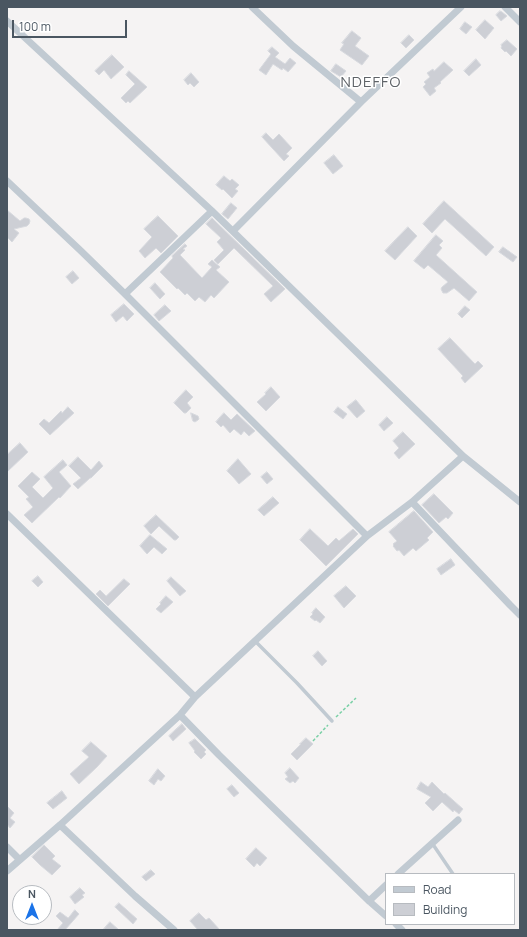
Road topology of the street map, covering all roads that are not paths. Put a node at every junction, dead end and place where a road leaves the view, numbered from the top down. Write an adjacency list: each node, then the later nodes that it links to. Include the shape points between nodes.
1 (252, 7): 6 (street, via 293,46)
2 (461, 7): 6 (street)
3 (505, 7): 5 (street)
4 (7, 21): 8 (street)
5 (520, 22)
6 (361, 102): 9 (street)
7 (7, 181): 10 (street)
8 (212, 211): 9 (street); 10 (street)
9 (233, 231): 11 (street)
10 (125, 294): 15 (street)
11 (463, 456): 12 (street); 13 (street)
12 (412, 502): 15 (street); 16 (street)
13 (520, 502)
14 (7, 514): 18 (street)
15 (367, 536): 17 (street)
16 (520, 614)
17 (255, 641): 18 (street); 20 (lane)
18 (195, 697): 19 (street)
19 (180, 715): 22 (street); 30 (street)
20 (332, 720)
21 (458, 820): 23 (street)
22 (60, 825): 25 (street); 32 (street)
23 (432, 843): 27 (street); 28 (lane)
24 (7, 847): 25 (street)
25 (19, 860): 26 (street)
26 (7, 871)
27 (399, 873)
28 (452, 873)
29 (385, 886): 30 (street)
30 (369, 901): 31 (street)
31 (385, 915)
32 (174, 930)

